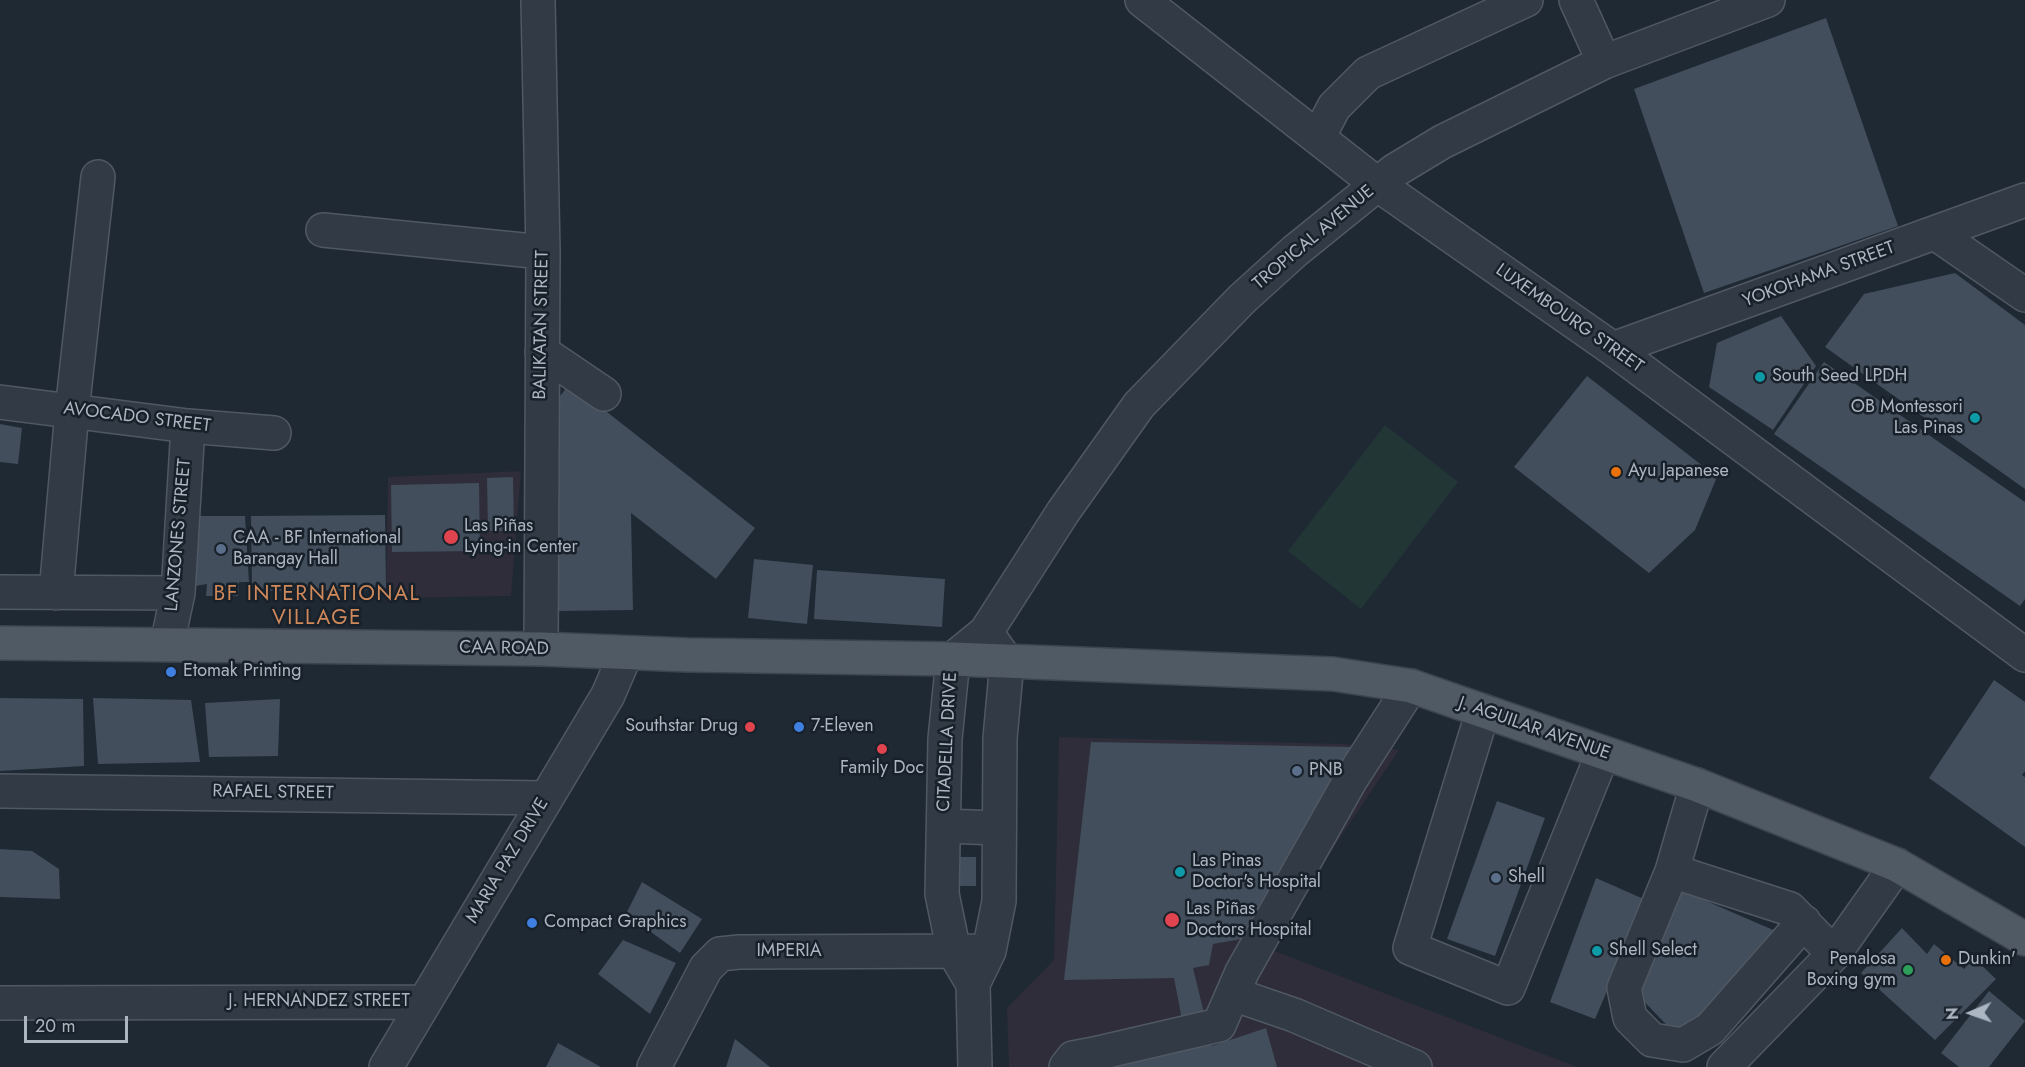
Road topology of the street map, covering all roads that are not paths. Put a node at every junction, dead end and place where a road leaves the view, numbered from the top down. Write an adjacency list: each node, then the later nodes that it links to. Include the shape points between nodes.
1 (538, 0): 13 (street, BALIKATAN STREET)
2 (1142, 0): 7 (street, LUXEMBOURG STREET)
3 (1526, 0): 7 (street, via 1368,73 1334,107)
4 (1576, 0): 6 (street)
5 (1767, 0): 6 (street, TROPICAL AVENUE)
6 (1604, 62): 9 (street, TROPICAL AVENUE, via 1442,142)
7 (1318, 138): 9 (street, LUXEMBOURG STREET)
8 (98, 177): 19 (street)
9 (1377, 184): 15 (street, LUXEMBOURG STREET); 25 (street, TROPICAL AVENUE, via 1242,299 1139,405 1063,512)
10 (2025, 200): 12 (street, YOKOHAMA STREET)
11 (323, 230): 13 (street)
12 (1935, 233): 14 (street); 15 (street, YOKOHAMA STREET)
13 (543, 252): 16 (street, BALIKATAN STREET)
14 (2025, 295)
15 (1613, 349): 30 (street, LUXEMBOURG STREET)
16 (542, 352): 17 (street); 28 (street, BALIKATAN STREET)
17 (604, 394)
18 (0, 402): 19 (street, AVOCADO STREET)
19 (72, 411): 20 (street, AVOCADO STREET); 23 (street)
20 (188, 426): 21 (street, AVOCADO STREET); 24 (street, LANZONES STREET)
21 (274, 433)
22 (0, 592): 23 (street)
23 (56, 593): 24 (street)
24 (178, 593): 27 (street, LANZONES STREET)
25 (986, 632): 31 (street, TROPICAL AVENUE); 32 (street)
26 (0, 643): 27 (main road, CAA ROAD)
27 (168, 644): 28 (main road, CAA ROAD)
28 (541, 649): 29 (main road, CAA ROAD)
29 (626, 653): 31 (main road, CAA ROAD); 38 (street, MARIA PAZ DRIVE, via 608,695)
30 (2025, 655)
31 (953, 659): 32 (main road, CAA ROAD); 39 (street, CITADELLA DRIVE, via 945,738)
32 (1007, 662): 33 (main road, J. AGUILAR AVENUE, via 1333,674); 40 (street, CITADELLA DRIVE)
33 (1411, 686): 34 (main road, J. AGUILAR AVENUE); 49 (street, via 1360,763)
34 (1484, 711): 35 (main road, J. AGUILAR AVENUE); 35 (street, via 1410,948 1508,988)
35 (1603, 753): 36 (main road, J. AGUILAR AVENUE)
36 (1697, 785): 41 (main road, J. AGUILAR AVENUE); 42 (street)
37 (0, 791): 38 (street, RAFAEL STREET)
38 (546, 798): 50 (street, MARIA PAZ DRIVE)
39 (944, 826): 40 (street, CITADELLA DRIVE); 46 (street, CITADELLA DRIVE, via 942,894)
40 (998, 828): 45 (street, CITADELLA DRIVE, via 999,901)
41 (1897, 865): 44 (main road, J. AGUILAR AVENUE); 47 (street)
42 (1672, 871): 43 (street, via 1790,909); 43 (street, via 1624,988 1630,1018 1652,1040 1683,1046 1710,1029)
43 (1804, 922): 47 (street)
44 (2025, 939)
45 (989, 951): 46 (street, IMPERIA); 48 (street, CITADELLA DRIVE)
46 (954, 952): 48 (street, CITADELLA DRIVE); 54 (street, IMPERIA, via 720,954 706,968)
47 (1834, 954): 57 (street)
48 (973, 984): 55 (street, CITADELLA DRIVE)
49 (1233, 994): 52 (street, via 1219,1025); 56 (street, via 1294,1015)
50 (423, 1002): 51 (street, J. HERNANDEZ STREET); 53 (street, MARIA PAZ DRIVE)
51 (0, 1003)
52 (1085, 1063)
53 (386, 1067)
54 (654, 1067)
55 (975, 1067)
56 (1415, 1067)
57 (1724, 1067)

